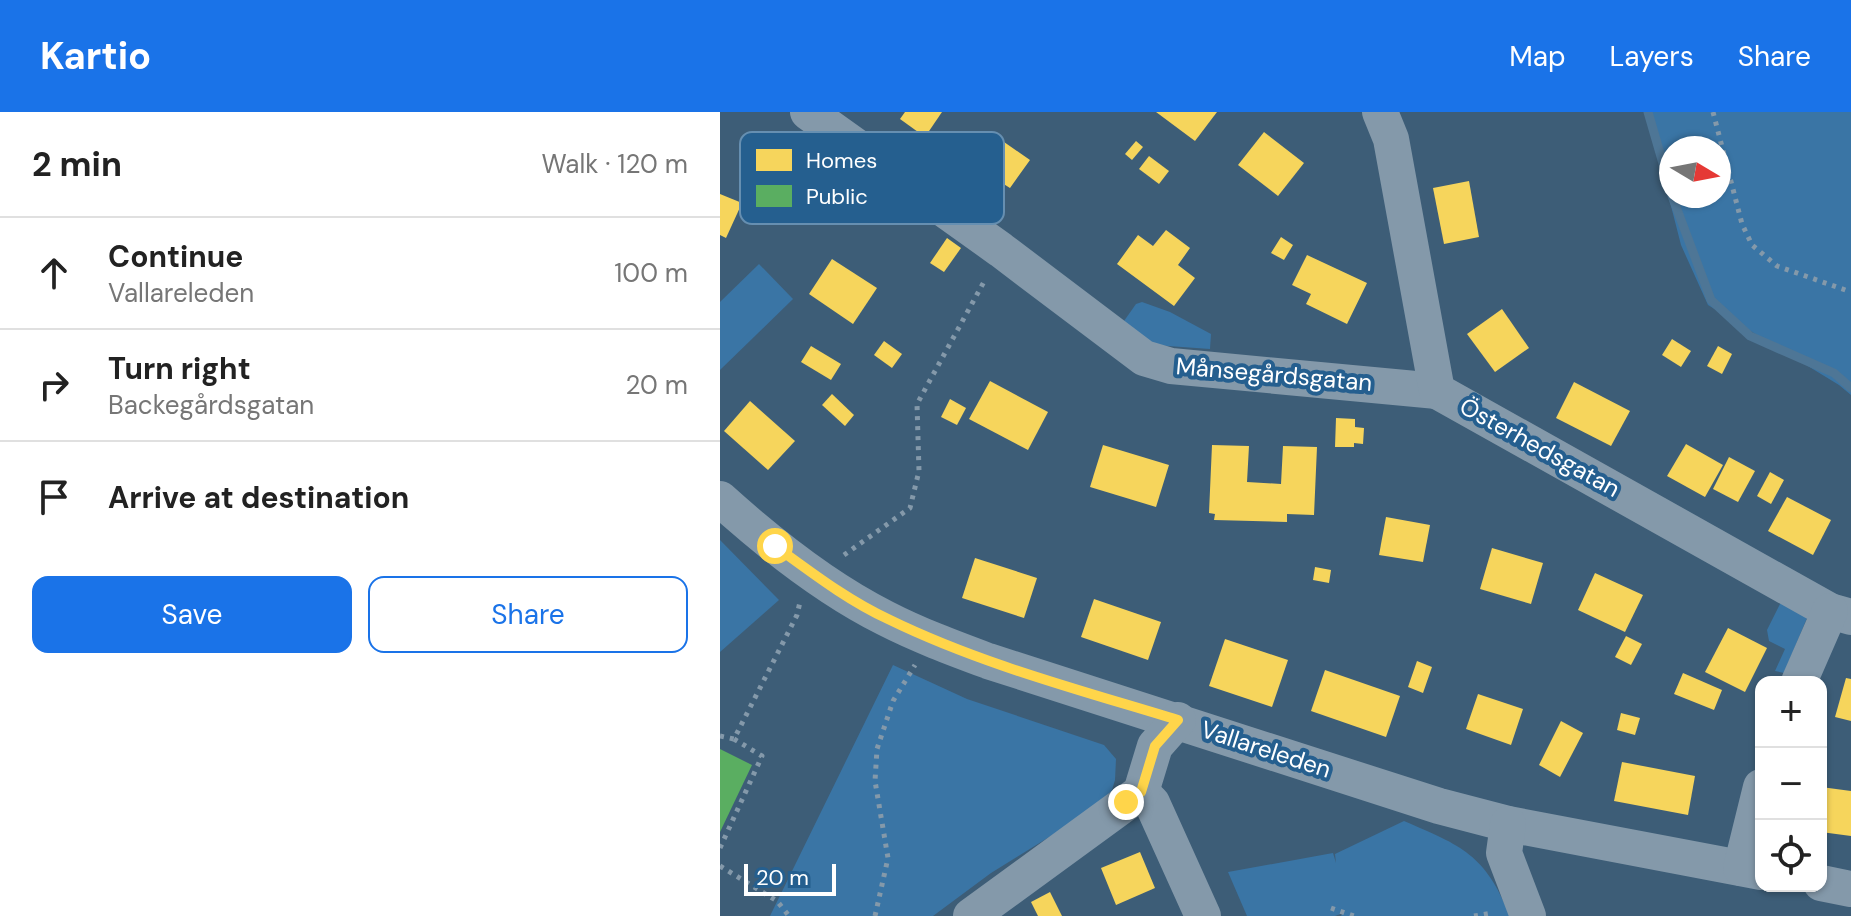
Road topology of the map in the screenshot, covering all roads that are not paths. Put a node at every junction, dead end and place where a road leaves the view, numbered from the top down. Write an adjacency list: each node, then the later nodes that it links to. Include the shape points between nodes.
1 (808, 112): 3 (street, Månsegårdsgatan)
2 (1380, 112): 5 (street, Österhedsgatan, via 1391,139)
3 (836, 132)
4 (965, 224): 5 (street, Månsegårdsgatan, via 1144,358 1171,366)
5 (1437, 391): 7 (street, Österhedsgatan)
6 (720, 499): 9 (street, Vallareleden, via 775,546 867,609 930,639 1030,675)
7 (1840, 614): 8 (street)
8 (1803, 676)
9 (1178, 720): 10 (street, via 1155,746); 12 (street, Vallareleden)
10 (1141, 792): 16 (street); 17 (street, via 1152,803)
11 (1757, 820): 13 (street)
12 (1508, 824): 13 (street, Vallareleden); 18 (street, via 1504,853)
13 (1751, 870)
14 (1827, 884): 15 (street)
15 (1851, 889)
16 (971, 916)
17 (1203, 916)
18 (1528, 916)

